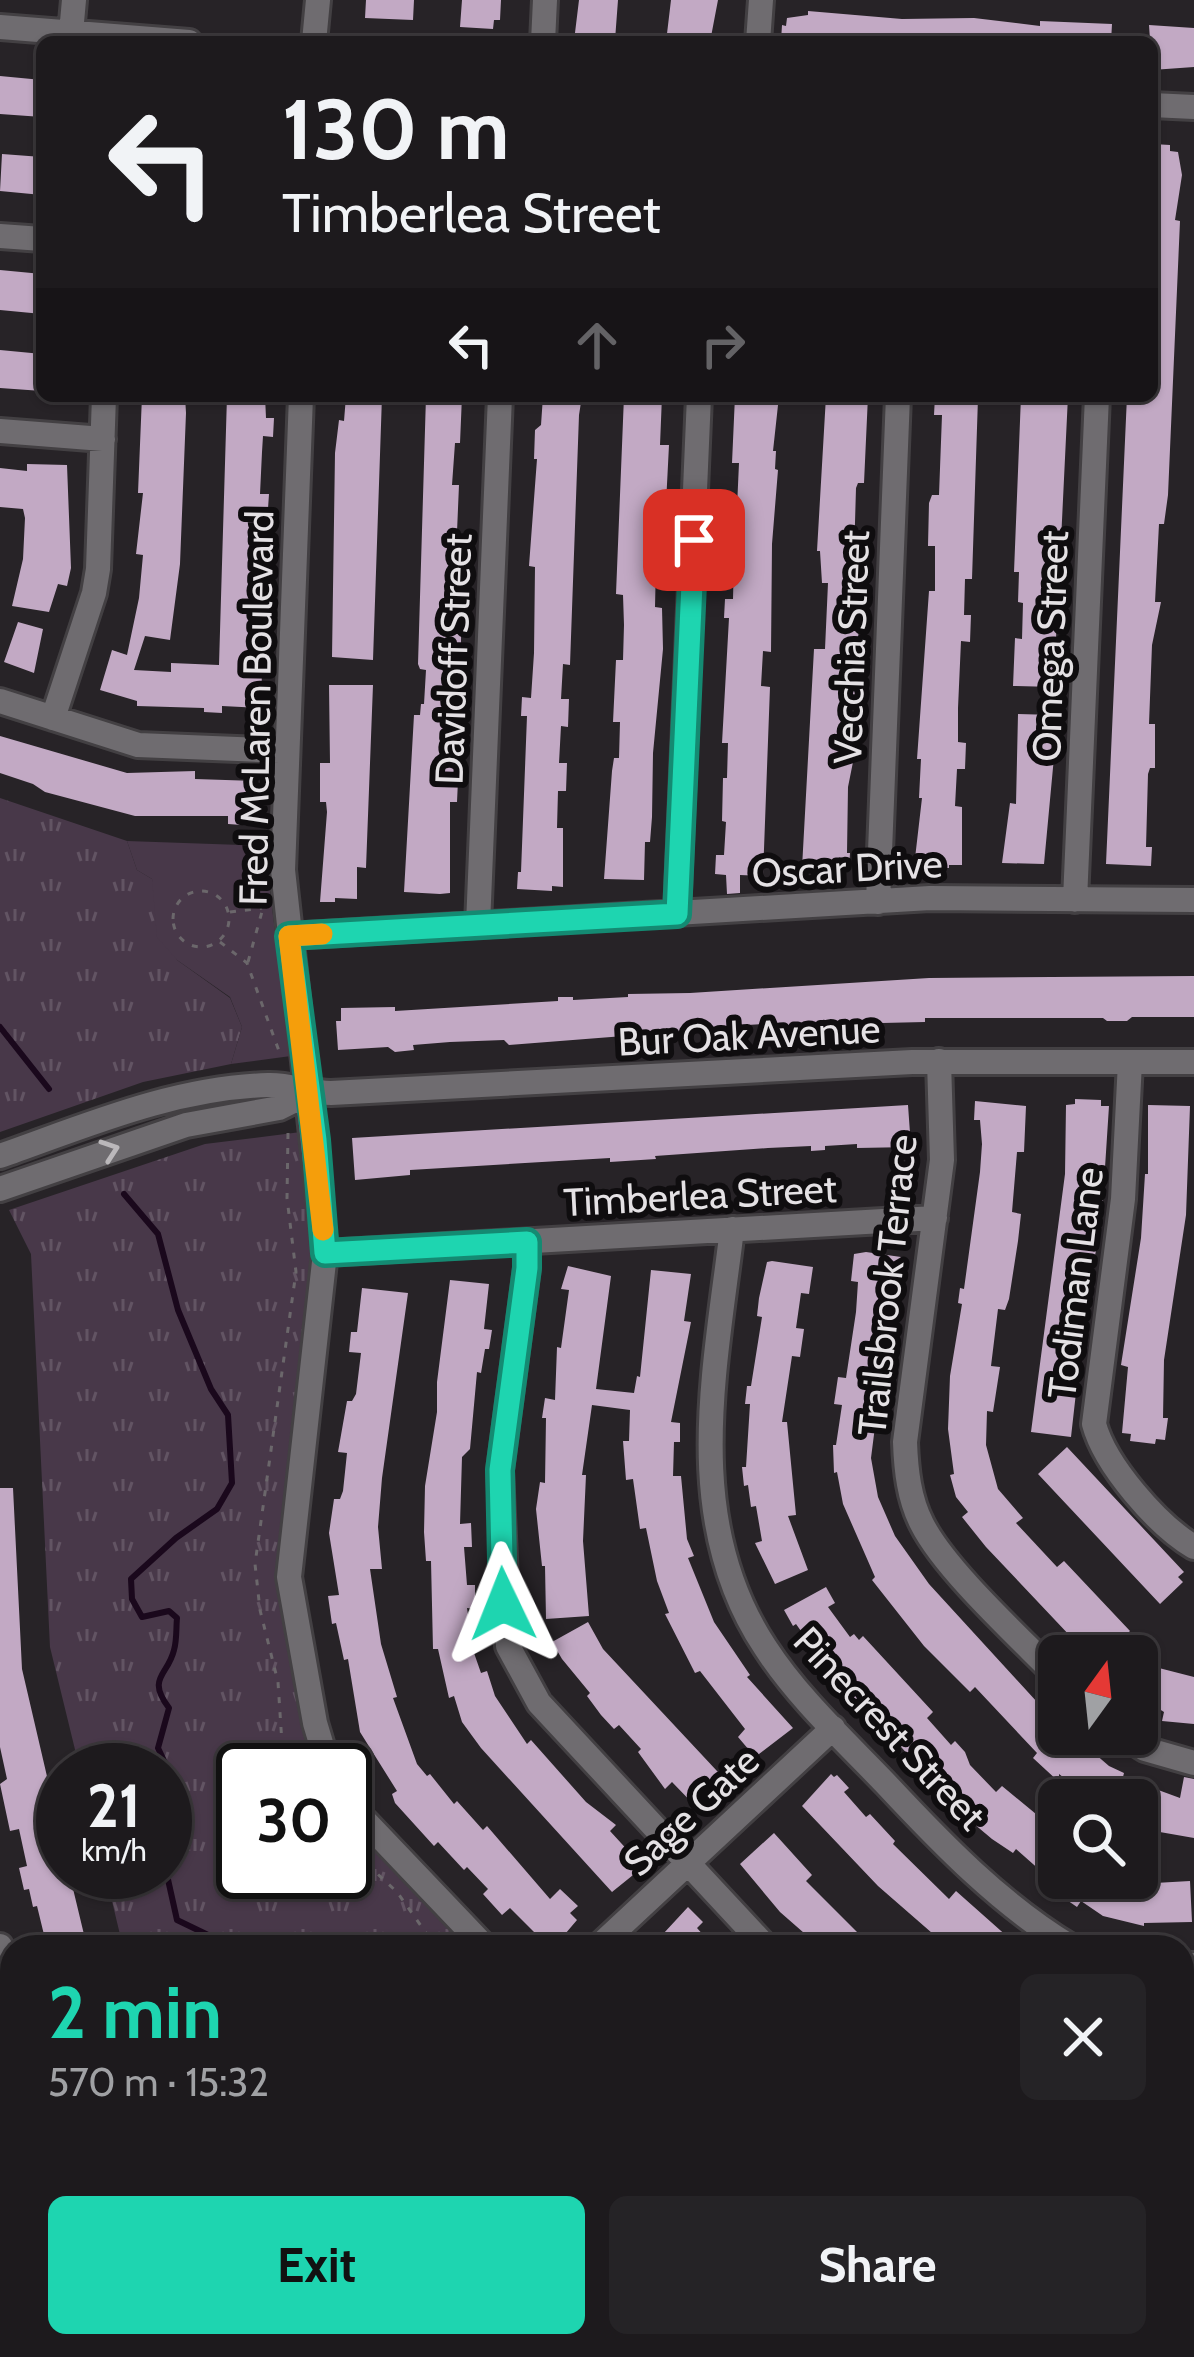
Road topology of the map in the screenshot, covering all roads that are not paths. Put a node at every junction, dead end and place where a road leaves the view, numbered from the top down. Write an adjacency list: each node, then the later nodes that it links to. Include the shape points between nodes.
1 (74, 0): 6 (street)
2 (318, 0): 8 (street)
3 (545, 0): 9 (street)
4 (761, 0): 10 (street)
5 (0, 27): 6 (street)
6 (71, 33): 7 (street)
7 (110, 36)
8 (315, 36)
9 (543, 36)
10 (758, 36)
11 (1158, 105): 12 (street)
12 (1194, 107)
13 (0, 236): 14 (street)
14 (36, 239)
15 (104, 402): 22 (street)
16 (301, 402): 25 (street, Fred McLaren Boulevard)
17 (500, 402): 30 (street, Davidoff Street)
18 (699, 402): 29 (street)
19 (898, 402): 28 (street, Vecchia Street)
20 (1097, 402): 26 (street, Omega Street)
21 (0, 431): 22 (street)
22 (103, 439): 24 (street, via 94,593)
23 (0, 701): 24 (street)
24 (53, 718): 25 (street, via 138,745)
25 (286, 751): 31 (street, Fred McLaren Boulevard)
26 (1075, 900): 27 (street, Oscar Drive); 28 (street, Oscar Drive)
27 (1194, 900)
28 (878, 902): 29 (street, Oscar Drive)
29 (677, 914): 30 (street, Oscar Drive)
30 (478, 925): 31 (street, Oscar Drive)
31 (289, 936): 35 (street, Fred McLaren Boulevard)
32 (939, 1061): 33 (street, Bur Oak Avenue); 35 (street, Bur Oak Avenue); 38 (street, Trailsbrook Terrace)
33 (1130, 1062): 34 (street, Bur Oak Avenue); 42 (street, Todiman Lane, via 1124,1198 1094,1424 1117,1471)
34 (1194, 1062)
35 (309, 1093): 36 (street, Bur Oak Avenue, via 275,1084 183,1094); 37 (street, Bur Oak Avenue, one-way to 35); 41 (street, Fred McLaren Boulevard)
36 (0, 1156)
37 (0, 1189)
38 (935, 1218): 39 (street, Timberlea Street); 43 (street, Trailsbrook Terrace, via 905,1442 914,1504 938,1549)
39 (732, 1229): 40 (street, Timberlea Street); 44 (street, Pinecrest Street, via 708,1435 714,1510 732,1578 764,1645)
40 (527, 1242): 41 (street, Timberlea Street); 49 (street, via 500,1470 508,1646 539,1703)
41 (325, 1253): 45 (street, Fred McLaren Boulevard, via 289,1559)
42 (1194, 1547)
43 (1038, 1656)
44 (833, 1728): 49 (street, Sage Gate); 53 (street, Pinecrest Street, via 931,1832)
45 (320, 1743)
46 (1158, 1754): 47 (street)
47 (1194, 1762)
48 (372, 1828): 50 (street)
49 (689, 1862): 51 (street, Sage Gate); 52 (street)
50 (474, 1935)
51 (611, 1935)
52 (755, 1935)
53 (1054, 1935)

